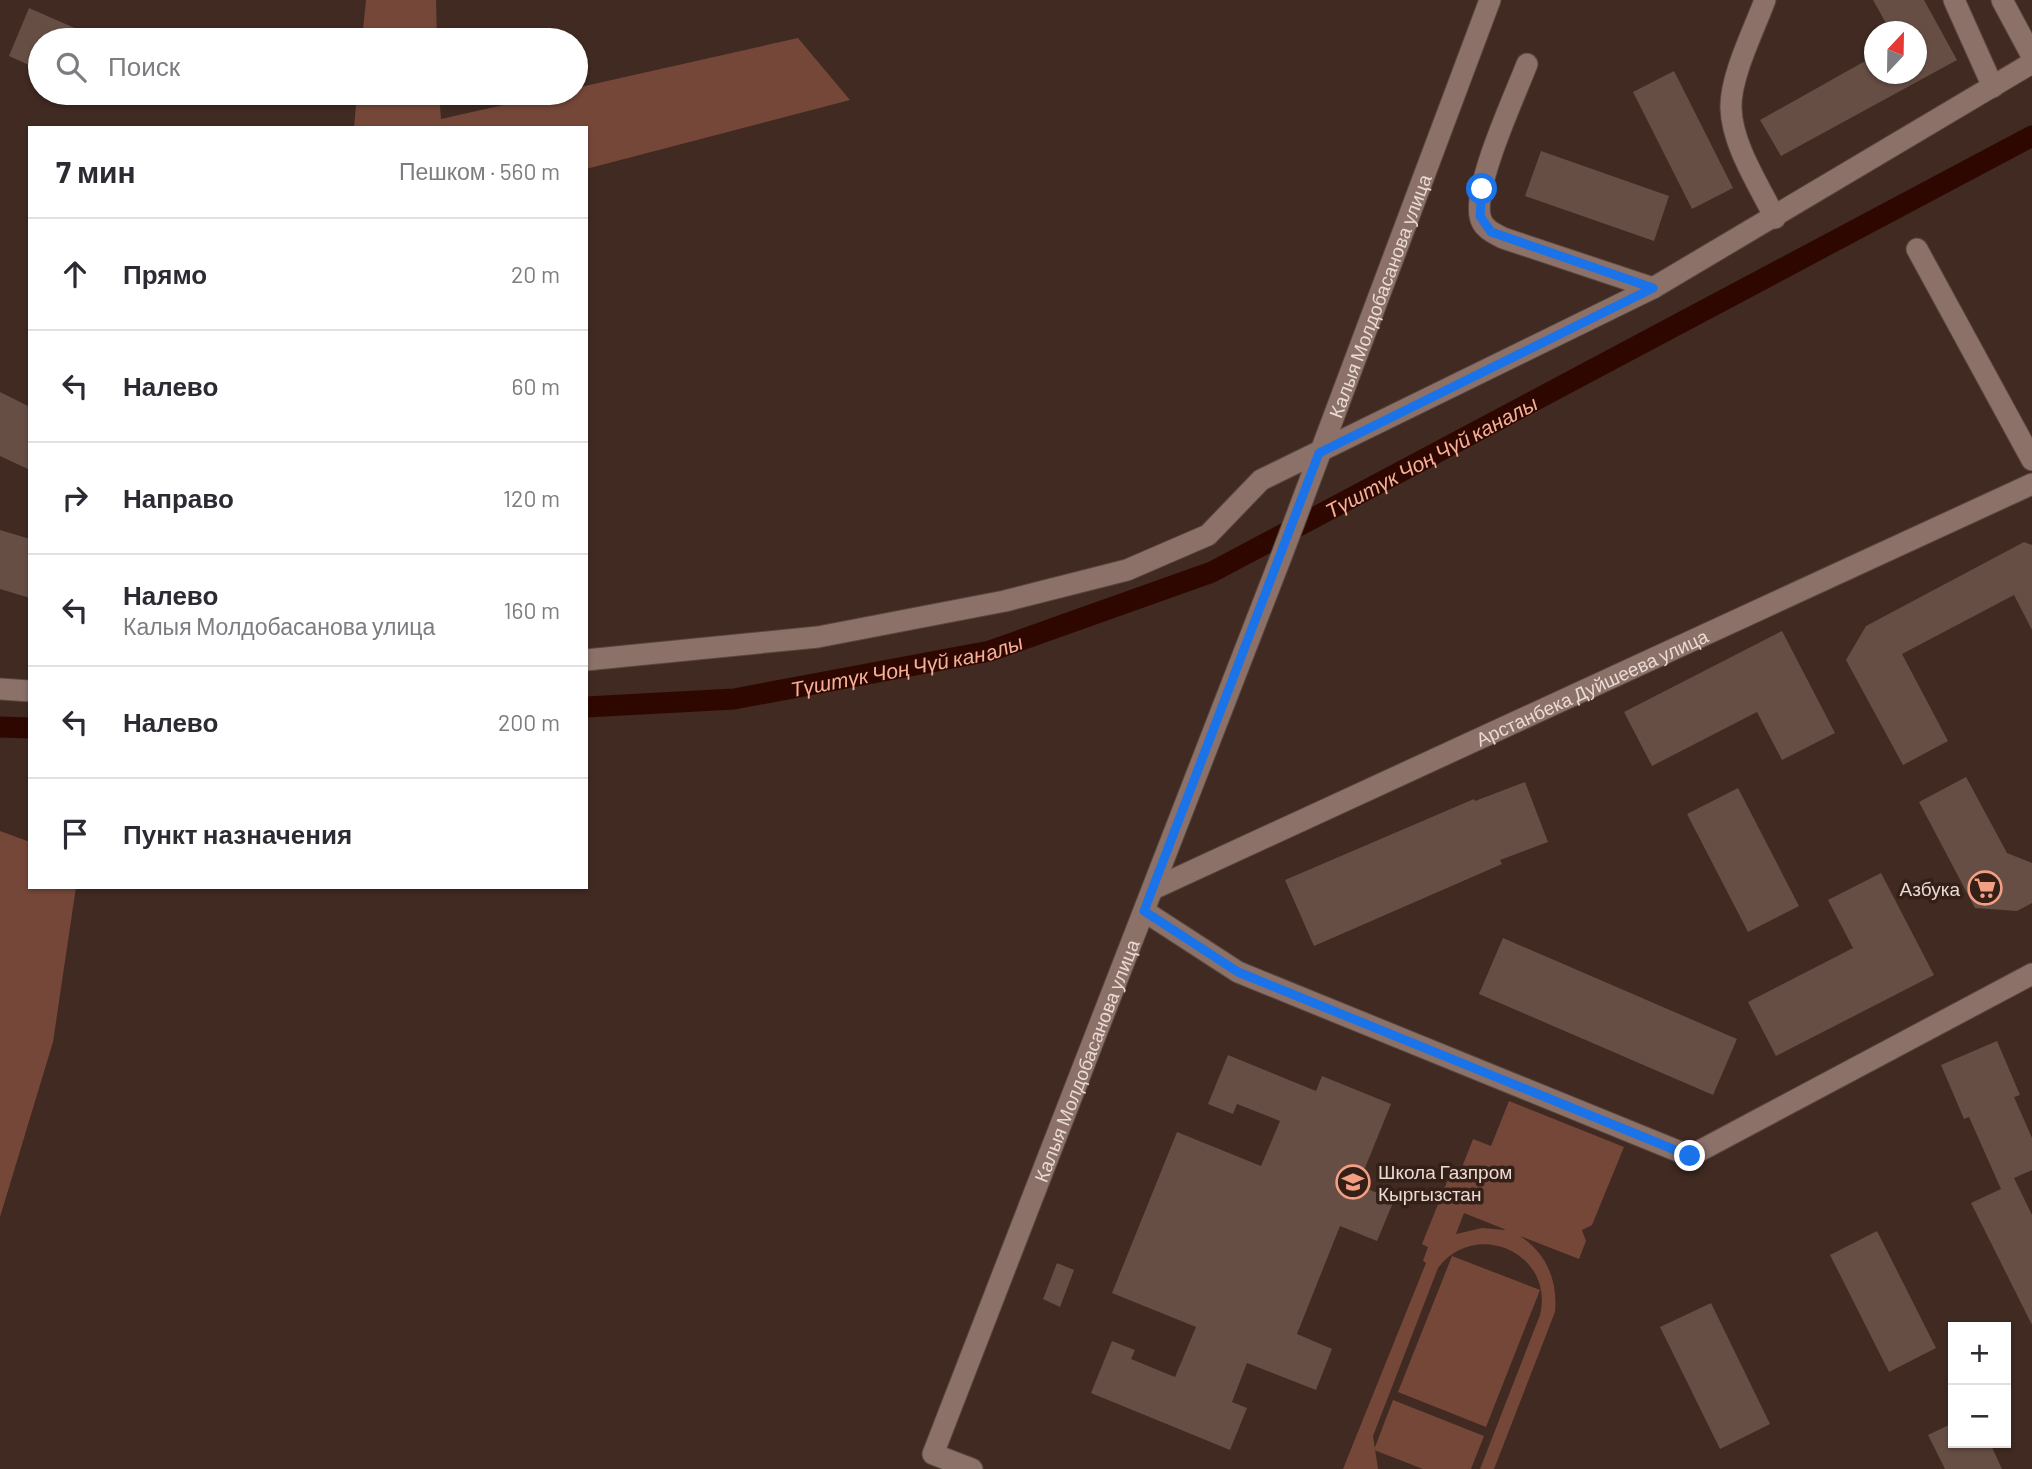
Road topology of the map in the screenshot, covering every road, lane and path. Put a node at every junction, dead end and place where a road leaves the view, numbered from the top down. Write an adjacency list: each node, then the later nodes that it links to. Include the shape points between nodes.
1 (1490, 0): 12 (street, Калыя Молдобасанова улица)
2 (1765, 0): 9 (street, via 1732,91 1731,110 1739,143)
3 (1954, 0): 8 (street)
4 (2002, 0): 5 (street)
5 (2032, 56)
6 (2032, 63): 8 (street)
7 (1527, 64): 11 (street, via 1482,189 1483,224 1503,238)
8 (1993, 87): 9 (street)
9 (1775, 218): 11 (street)
10 (1917, 248): 13 (street)
11 (1653, 288): 12 (street)
12 (1319, 453): 15 (street, via 1261,480 1208,535 1098,580 818,637); 18 (street, Калыя Молдобасанова улица)
13 (2032, 460)
14 (2032, 484): 18 (street, Арстанбека Дуйшеева улица)
15 (588, 660)
16 (0, 689): 17 (street)
17 (28, 691)
18 (1153, 889): 19 (street, Калыя Молдобасанова улица)
19 (1144, 911): 20 (street, via 1238,972 1690,1156); 21 (street, Калыя Молдобасанова улица, via 933,1454)
20 (2032, 974)
21 (972, 1469)

